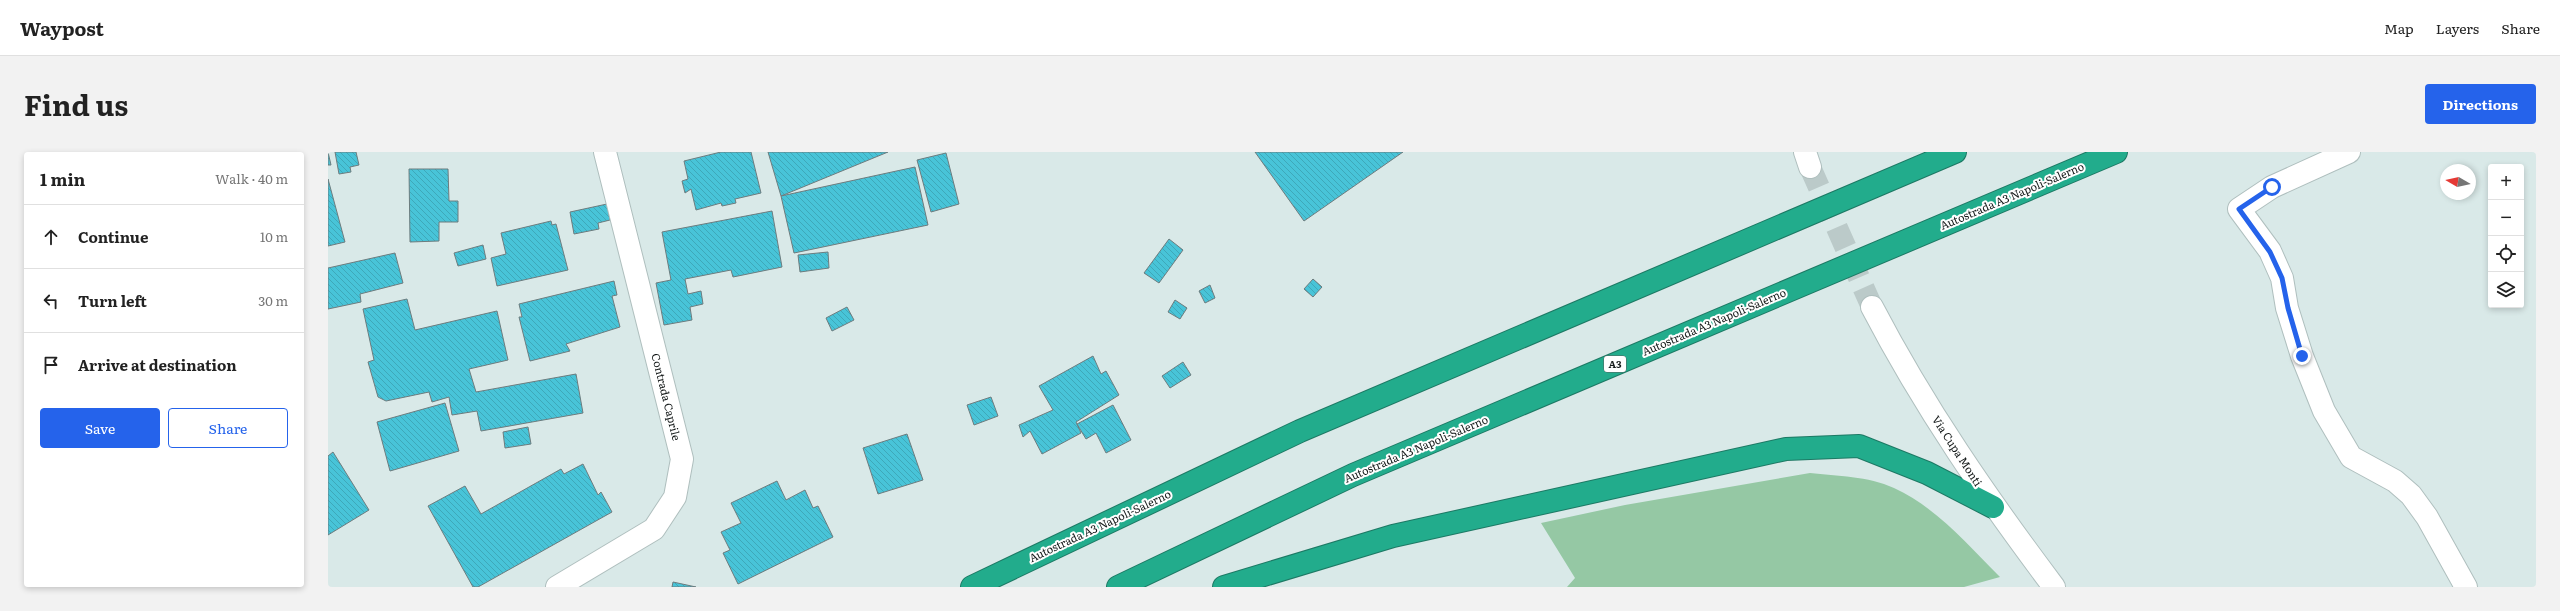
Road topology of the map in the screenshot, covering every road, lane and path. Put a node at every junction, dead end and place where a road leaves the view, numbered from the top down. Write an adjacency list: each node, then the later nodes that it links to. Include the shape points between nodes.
1 (605, 152): 7 (street, Contrada Caprile, via 682,459 675,497 654,529)
2 (1955, 152): 8 (highway, Autostrada A3 Napoli-Salerno, via 1300,431)
3 (2116, 152): 9 (highway, Autostrada A3 Napoli-Salerno / A3, via 1353,475)
4 (2349, 152): 12 (street, via 2272,187 2239,209 2270,252 2282,278 2302,356 2324,411 2351,457 2395,481 2411,495 2427,517)
5 (1872, 308): 6 (street, Via Cupa Monti, via 1904,369)
6 (1993, 507): 10 (highway, via 1927,473 1859,446 1786,449 1393,536); 11 (street, Via Cupa Monti)
7 (557, 587)
8 (972, 587)
9 (1118, 587)
10 (1224, 587)
11 (2054, 587)
12 (2466, 587)

